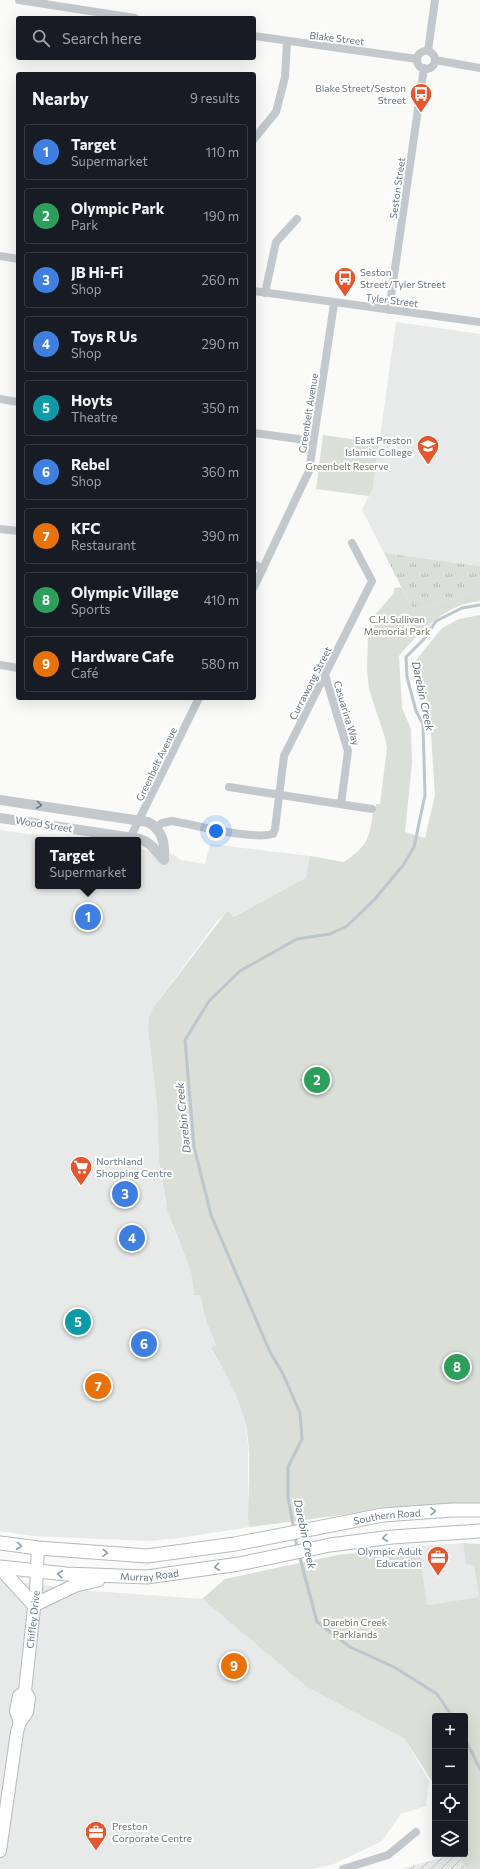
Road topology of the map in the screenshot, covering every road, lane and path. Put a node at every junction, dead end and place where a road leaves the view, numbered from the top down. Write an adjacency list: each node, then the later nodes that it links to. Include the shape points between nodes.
1 (19, 0): 3 (street)
2 (435, 0): 6 (street)
3 (122, 16)
4 (256, 36): 5 (street, Blake Street)
5 (287, 42): 7 (street, Blake Street); 11 (street, via 285,77 276,112)
6 (428, 51): 7 (street, via 420,53); 8 (street, via 434,55)
7 (417, 58): 9 (street, via 420,66)
8 (435, 60): 9 (street, via 430,68); 10 (street)
9 (424, 68): 18 (street, Seston Street)
10 (480, 68)
11 (256, 137)
12 (297, 219): 16 (street, via 276,242)
13 (0, 256): 14 (street)
14 (16, 259)
15 (256, 291): 16 (street, Tyler Street)
16 (265, 293): 17 (street, Tyler Street)
17 (334, 304): 18 (street, Tyler Street); 23 (street, Greenbelt Avenue)
18 (389, 310): 19 (street, Tyler Street)
19 (480, 322)
20 (0, 399): 21 (street)
21 (16, 402)
22 (256, 433): 23 (street)
23 (313, 441): 28 (street, Greenbelt Avenue, via 309,471)
24 (0, 529): 25 (street)
25 (16, 532)
26 (352, 543): 32 (street, Currawong Street, via 372,581)
27 (256, 565): 28 (street)
28 (263, 569): 29 (street, Greenbelt Avenue)
29 (256, 583)
30 (0, 666): 31 (street)
31 (16, 668)
32 (325, 675): 35 (street, Currawong Street, via 284,756); 37 (street, Casuarina Way, via 348,752)
33 (197, 700): 41 (street, Greenbelt Avenue)
34 (229, 787): 35 (street)
35 (279, 795): 37 (street); 42 (street, Currawong Street, via 275,829 273,834 266,836 172,821 162,822)
36 (0, 800): 39 (street, Wood Street, one-way to 39)
37 (341, 804): 38 (street)
38 (372, 809)
39 (83, 812): 41 (street, Wood Street); 43 (street, via 82,821)
40 (0, 818): 43 (street, Wood Street)
41 (139, 820): 42 (street, Wood Street); 45 (street, Greenbelt Avenue)
42 (156, 827): 46 (street); 47 (street, Wood Street, via 163,840 164,860 153,845)
43 (91, 832): 44 (street, Wood Street)
44 (122, 837)
45 (135, 837)
46 (138, 837)
47 (141, 841)
48 (480, 1510): 50 (main road, Southern Road, one-way to 48, via 383,1515)
49 (480, 1531): 54 (main road, Southern Road, one-way to 54, via 392,1537)
50 (294, 1532): 52 (main road, Murray Road)
51 (0, 1543): 53 (main road, Murray Road, one-way to 53)
52 (235, 1544): 53 (main road, Murray Road, one-way to 52, via 147,1556); 55 (main road)
53 (38, 1548): 57 (main road, Chifley Drive)
54 (298, 1552): 55 (main road, Murray Road)
55 (239, 1564): 58 (main road, Murray Road, one-way to 58, via 147,1577)
56 (0, 1567): 57 (main road, Murray Road); 59 (main road)
57 (37, 1571): 58 (main road, Murray Road, one-way to 57); 59 (main road, Chifley Drive)
58 (115, 1576): 59 (main road, via 76,1585)
59 (34, 1605): 61 (main road, Chifley Drive, via 25,1691 29,1698 27,1712 20,1722 16,1738)
60 (416, 1832): 62 (street, via 388,1855)
61 (0, 1851)
62 (343, 1869)

